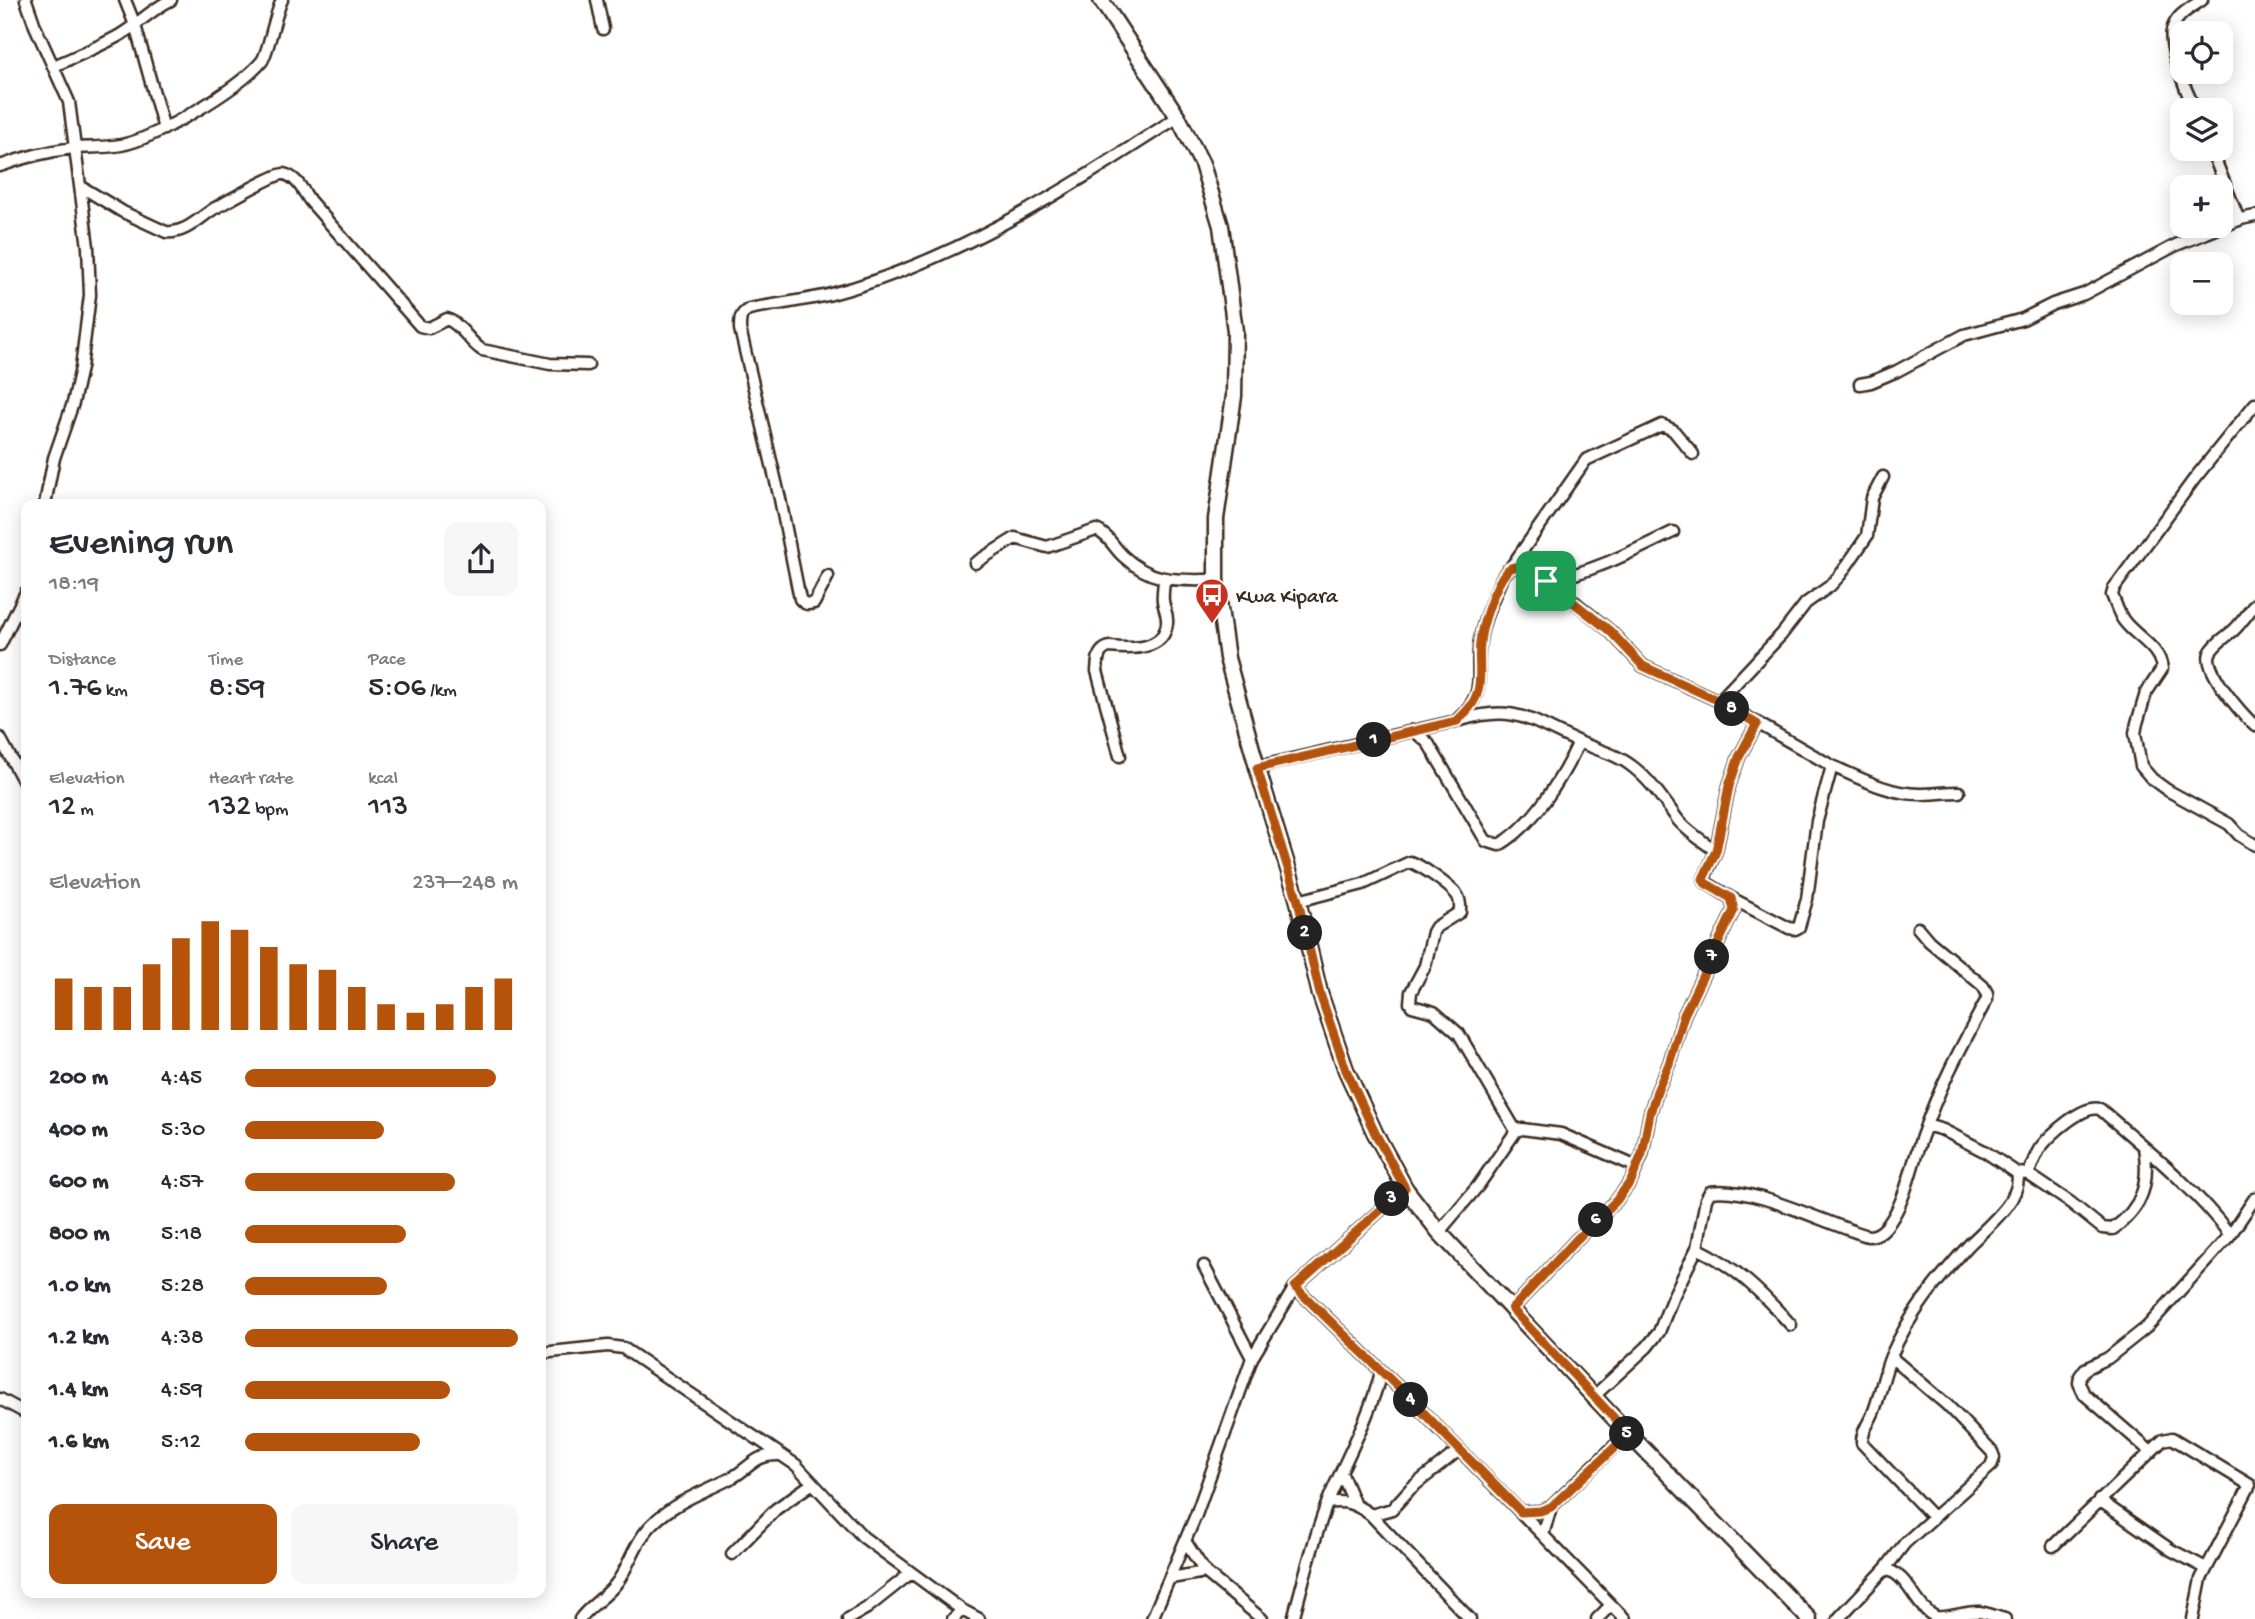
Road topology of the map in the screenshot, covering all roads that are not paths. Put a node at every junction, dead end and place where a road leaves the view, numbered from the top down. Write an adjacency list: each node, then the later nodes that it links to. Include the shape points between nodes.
1 (26, 0): 10 (street)
2 (125, 0): 8 (street)
3 (171, 0): 8 (street)
4 (282, 0): 13 (street, via 264,59)
5 (597, 0): 9 (street)
6 (1101, 0): 12 (main road)
7 (2203, 0): 11 (street, via 2181,14 2172,30)
8 (135, 25): 10 (street); 13 (street)
9 (603, 29)
10 (54, 66): 14 (street, via 69,102)
11 (2189, 98)
12 (1178, 117): 29 (street, via 1018,217 956,248 827,295 743,312 742,340 803,603 814,603); 31 (main road, via 1202,164 1221,226 1235,331 1234,396 1216,519)
13 (164, 129): 14 (street, via 124,145)
14 (73, 148): 16 (street); 17 (street)
15 (2216, 161): 19 (street)
16 (0, 166)
17 (80, 186): 20 (street, via 123,212 174,233 273,175 285,174 299,183 419,326 429,328 450,320 482,350 550,364); 25 (street, via 90,295 81,368)
18 (2255, 216): 19 (street)
19 (2239, 220): 21 (street, via 2176,245 2084,294 2022,319 1964,335 1897,371)
20 (588, 365)
21 (1860, 383)
22 (2255, 404): 48 (street, via 2195,478 2112,595 2126,624 2161,661 2162,669 2146,693 2135,733 2141,766 2167,790 2229,824)
23 (1693, 454): 28 (street, via 1673,430 1662,425 1586,460)
24 (1883, 477): 36 (street, via 1872,498 1867,536 1841,574 1806,603)
25 (47, 499)
26 (1673, 532): 32 (street, via 1566,578)
27 (975, 563): 30 (street, via 1015,538 1047,547 1096,530 1137,568)
28 (1511, 567): 32 (street, via 1520,566); 37 (street, via 1500,582 1479,643 1477,694 1471,708)
29 (828, 576)
30 (1164, 579): 31 (street); 43 (street, via 1167,625 1160,640 1154,645 1109,647 1098,656 1099,679)
31 (1216, 580): 45 (main road, via 1227,659)
32 (1546, 581): 36 (street, via 1610,631 1643,666)
33 (21, 604): 35 (street)
34 (2255, 604): 39 (street, via 2215,646 2208,660 2226,693)
35 (0, 645)
36 (1719, 701): 38 (street)
37 (1457, 721): 40 (street); 42 (street, via 1500,712 1527,717)
38 (1757, 724): 44 (street); 49 (street, via 1729,786)
39 (2255, 726)
40 (1413, 730): 42 (street, via 1428,743 1486,841 1499,845 1543,802); 45 (street)
41 (0, 738): 46 (street)
42 (1578, 742): 49 (street, via 1632,765 1680,822)
43 (1120, 757)
44 (1832, 766): 47 (street, via 1900,792); 50 (street, via 1817,821 1799,927 1789,928)
45 (1257, 768): 51 (main road)
46 (21, 777)
47 (1959, 792)
48 (2255, 845)
49 (1716, 851): 50 (street, via 1703,879)
50 (1731, 898): 56 (street, via 1734,910 1684,1015 1650,1113)
51 (1298, 901): 54 (street, via 1363,884 1410,862 1456,894 1460,912 1433,932 1410,1003 1434,1012 1458,1034); 59 (main road, via 1320,994 1346,1070)
52 (1918, 928): 53 (street, via 1987,993)
53 (1926, 1125): 57 (street, via 1984,1151); 63 (street, via 1901,1201 1876,1236 1787,1206 1714,1191 1706,1199)
54 (1516, 1131): 56 (street, via 1530,1128 1562,1135); 61 (street)
55 (2144, 1147): 58 (street, via 2093,1107 2052,1135); 58 (street, via 2146,1185 2113,1229 2102,1228); 62 (street, via 2213,1213)
56 (1637, 1167): 66 (street, via 1616,1201)
57 (2017, 1173): 58 (street); 69 (street, via 2018,1186 2006,1207 1928,1293)
58 (2028, 1174)
59 (1405, 1188): 61 (main road); 65 (street)
60 (2255, 1198): 62 (street)
61 (1439, 1232): 66 (main road)
62 (2230, 1236): 77 (street, via 2147,1326 2080,1376 2084,1394)
63 (1698, 1248): 67 (street, via 1740,1274); 72 (street, via 1655,1338)
64 (1204, 1266): 70 (street)
65 (1295, 1287): 70 (street); 71 (street)
66 (1512, 1309): 72 (main road)
67 (1791, 1325)
68 (546, 1352): 78 (street, via 624,1348)
69 (1891, 1357): 87 (street, via 1862,1443); 87 (street, via 1947,1405 1994,1455 1991,1466 1977,1481)
70 (1252, 1359): 89 (street)
71 (1381, 1372): 76 (street); 79 (street)
72 (1593, 1397): 75 (main road)
73 (0, 1399): 74 (street)
74 (21, 1410)
75 (1628, 1433): 84 (street); 109 (main road)
76 (1459, 1450): 85 (street); 86 (street, via 1392,1509)
77 (2151, 1452): 81 (street); 92 (street, via 2172,1438 2250,1485)
78 (780, 1455): 80 (street); 99 (street, via 761,1456 738,1474 659,1516 617,1583)
79 (1341, 1472): 82 (street); 83 (street)
80 (813, 1483): 91 (street, via 776,1509); 95 (street, via 863,1537)
81 (2099, 1500): 90 (street); 92 (street, via 2171,1550)
82 (1328, 1503): 83 (street); 105 (street)
83 (1354, 1503): 86 (street)
84 (1551, 1507): 85 (street); 88 (street)
85 (1521, 1512): 88 (street)
86 (1371, 1515): 106 (street)
87 (1933, 1517): 93 (street)
88 (1543, 1535): 97 (street)
89 (1185, 1541): 94 (street); 96 (street)
90 (2053, 1546)
91 (732, 1554)
92 (2206, 1568): 112 (street)
93 (1885, 1569): 110 (street); 111 (street, via 1898,1574 1936,1617 1978,1612)
94 (1205, 1572): 96 (street); 104 (street)
95 (911, 1573): 98 (street); 100 (street)
96 (1171, 1577): 103 (street)
97 (1611, 1605): 107 (street); 108 (street)
98 (962, 1609): 101 (street); 102 (street)
99 (580, 1619)
100 (848, 1619)
101 (953, 1619)
102 (979, 1619)
103 (1152, 1619)
104 (1262, 1619)
105 (1293, 1619)
106 (1469, 1619)
107 (1597, 1619)
108 (1625, 1619)
109 (1809, 1619)
110 (1839, 1619)
111 (2005, 1619)
112 (2193, 1619)

